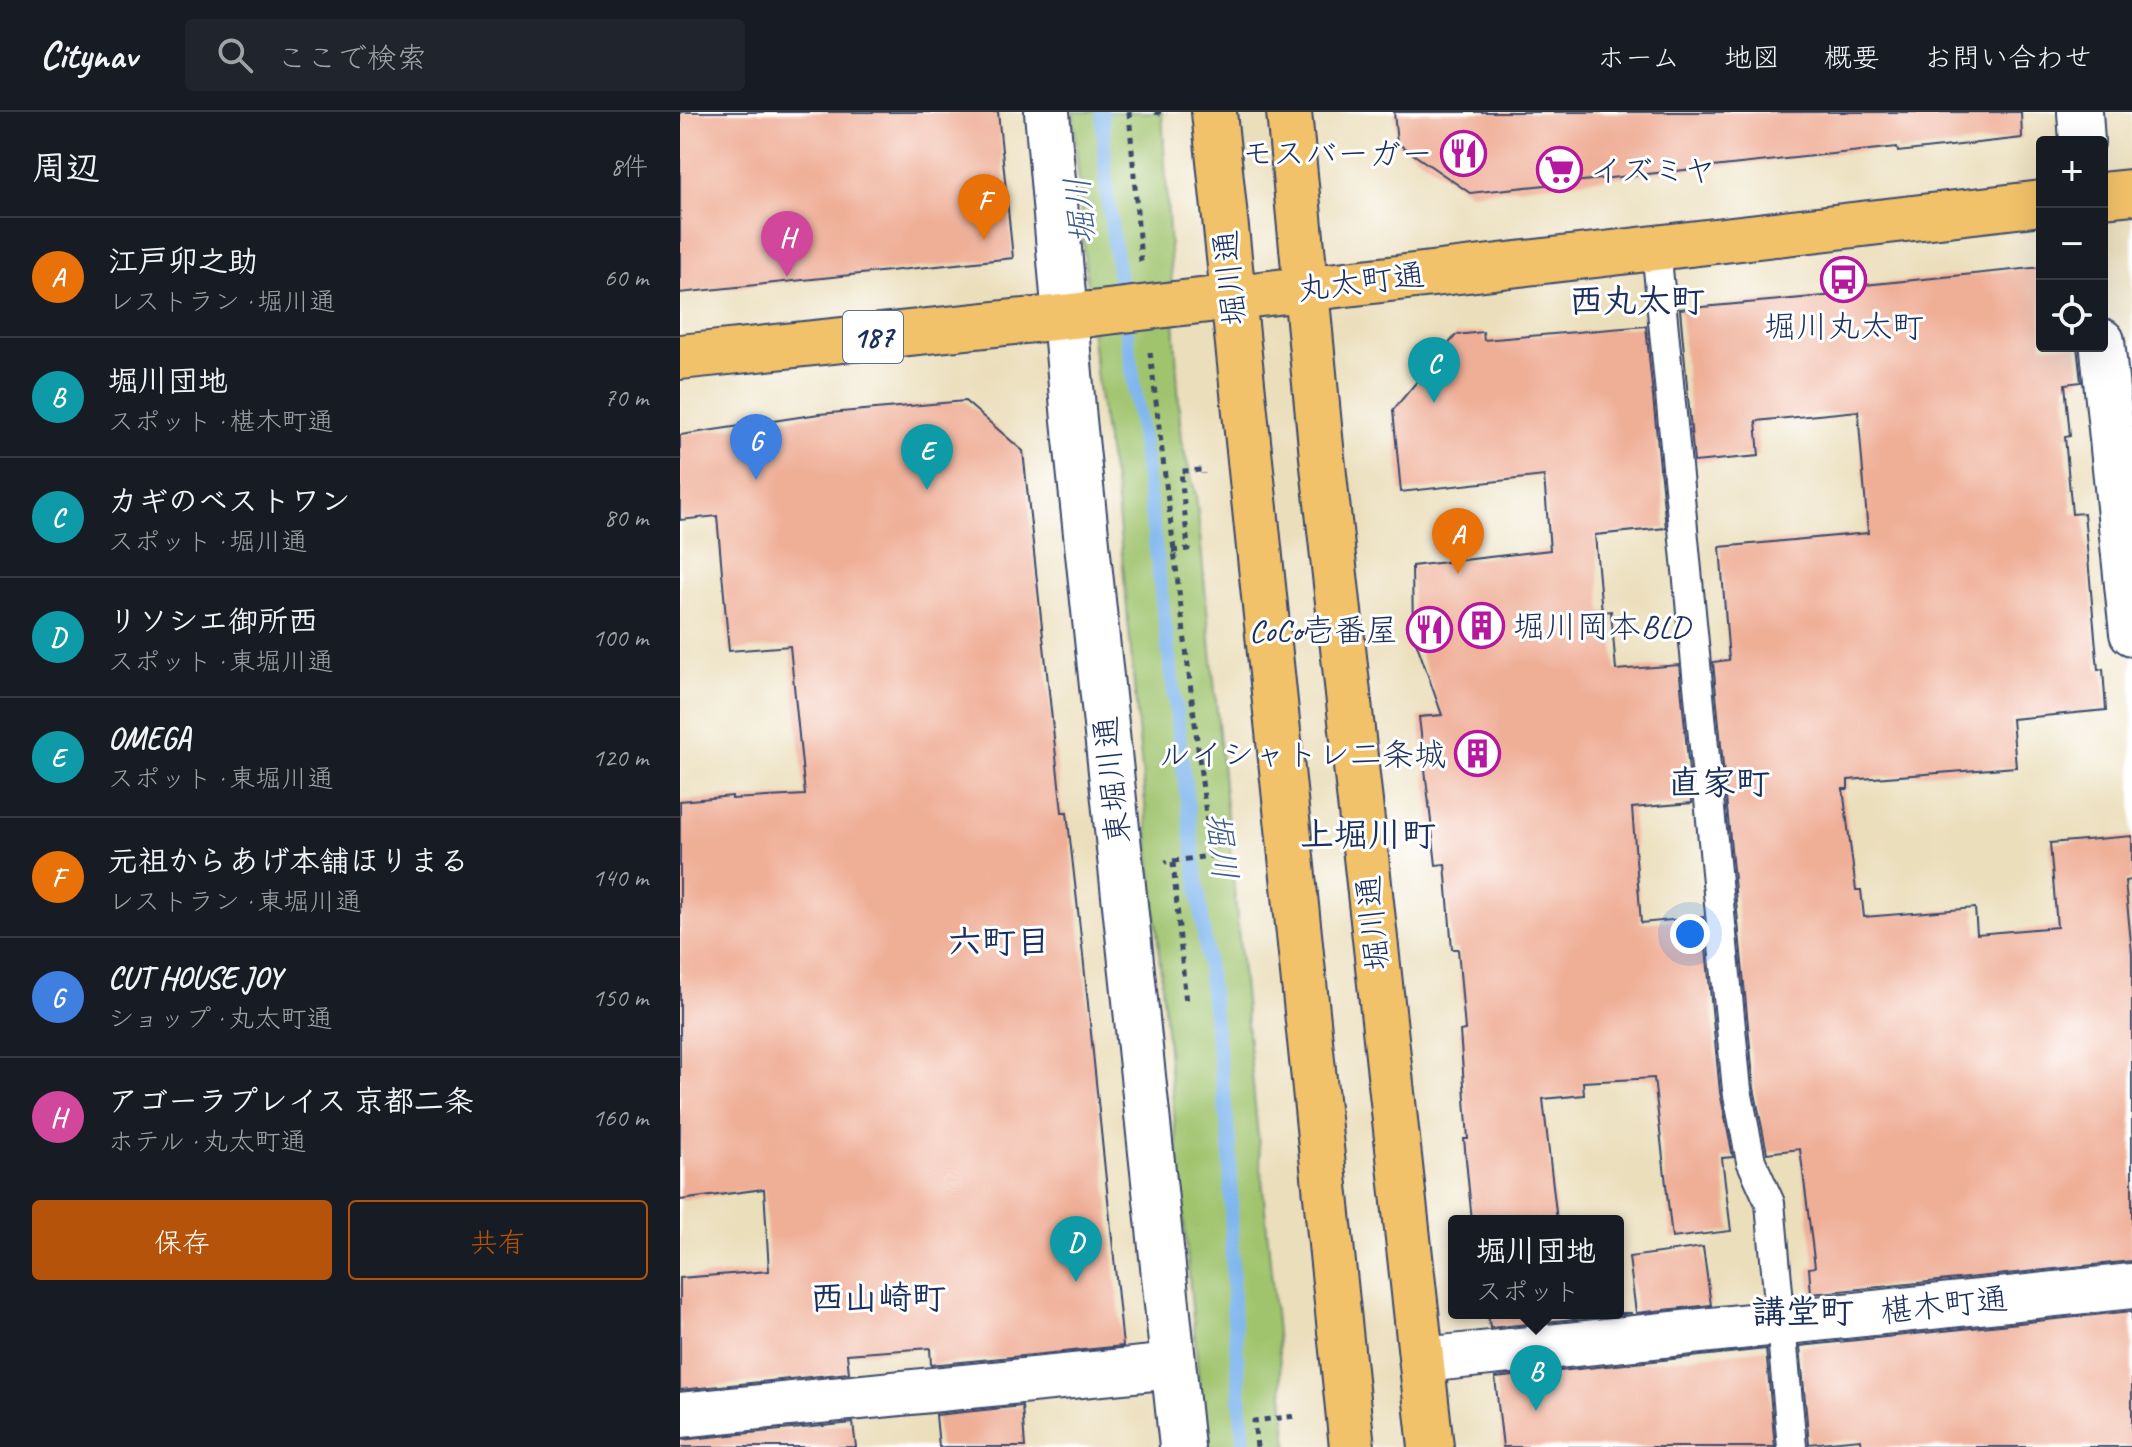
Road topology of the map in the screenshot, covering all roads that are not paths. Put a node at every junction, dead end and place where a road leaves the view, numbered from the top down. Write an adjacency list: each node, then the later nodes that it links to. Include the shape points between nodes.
1 (1047, 112): 12 (street, 東堀川通)
2 (1289, 112): 10 (main road, 堀川通)
3 (2080, 112): 5 (street)
4 (1194, 113): 11 (main road, 堀川通)
5 (2082, 136)
6 (2132, 192): 7 (main road)
7 (2108, 194)
8 (2036, 204): 9 (main road, 丸太町通 / 187)
9 (1656, 248): 10 (main road, 丸太町通 / 187); 17 (lane, via 1737,1090 1751,1161 1770,1203)
10 (1305, 289): 11 (main road, 丸太町通 / 187); 18 (main road, 堀川通)
11 (1232, 297): 12 (main road, 丸太町通 / 187, bridge); 22 (main road, 堀川通)
12 (1078, 315): 14 (main road, 丸太町通 / 187); 19 (street, 東堀川通)
13 (2103, 352): 15 (street)
14 (680, 357)
15 (2132, 633)
16 (2132, 1286): 17 (street, 椹木町通)
17 (1782, 1322): 18 (street, 椹木町通); 24 (lane)
18 (1423, 1360): 23 (main road, 堀川通)
19 (1173, 1366): 20 (street); 21 (street, 東堀川通)
20 (680, 1415)
21 (1182, 1447)
22 (1352, 1447)
23 (1431, 1447)
24 (1792, 1447)

